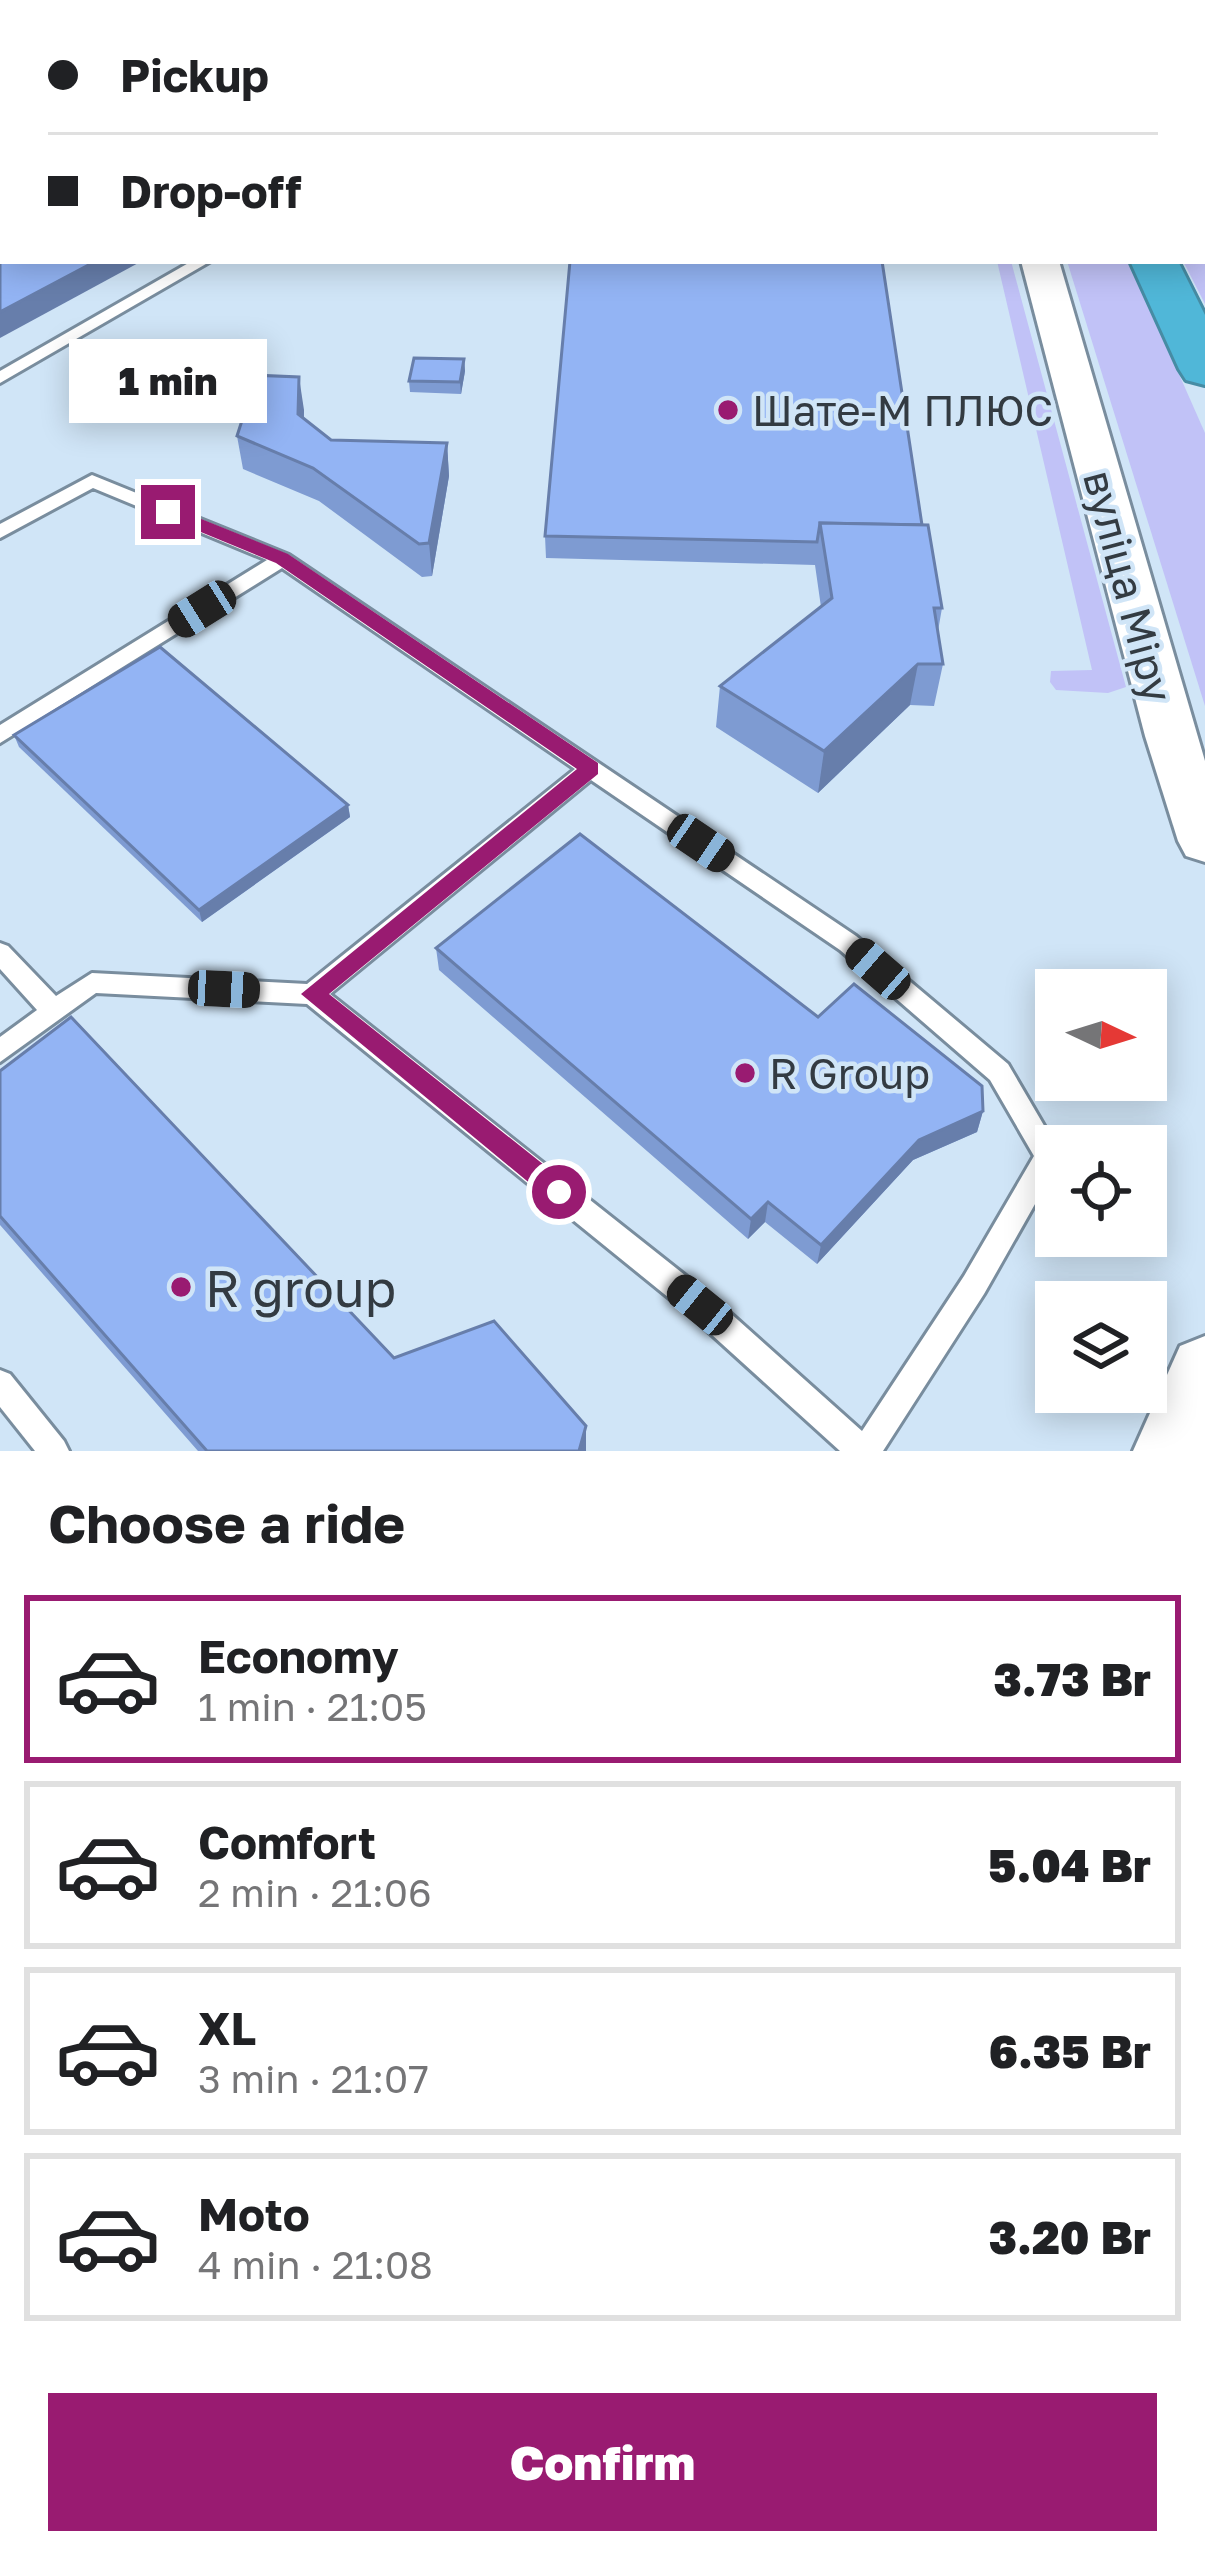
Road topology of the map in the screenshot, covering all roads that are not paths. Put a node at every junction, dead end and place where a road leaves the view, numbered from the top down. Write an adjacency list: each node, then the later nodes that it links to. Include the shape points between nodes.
1 (198, 264): 5 (lane)
2 (1041, 264): 10 (street, вуліца Міру)
3 (1155, 264): 4 (highway)
4 (1205, 369)
5 (0, 378)
6 (0, 532): 7 (lane, via 92,481)
7 (282, 559): 8 (lane); 9 (lane)
8 (0, 735)
9 (591, 768): 12 (lane); 18 (lane, via 848,943 999,1072 1048,1156)
10 (1205, 841)
11 (0, 953): 13 (lane)
12 (313, 994): 13 (lane, via 92,983); 18 (lane, via 700,1305)
13 (54, 1011): 14 (lane)
14 (0, 1051)
15 (1205, 1371): 19 (street)
16 (0, 1384): 17 (lane)
17 (54, 1451)
18 (864, 1451)
19 (1169, 1451)

